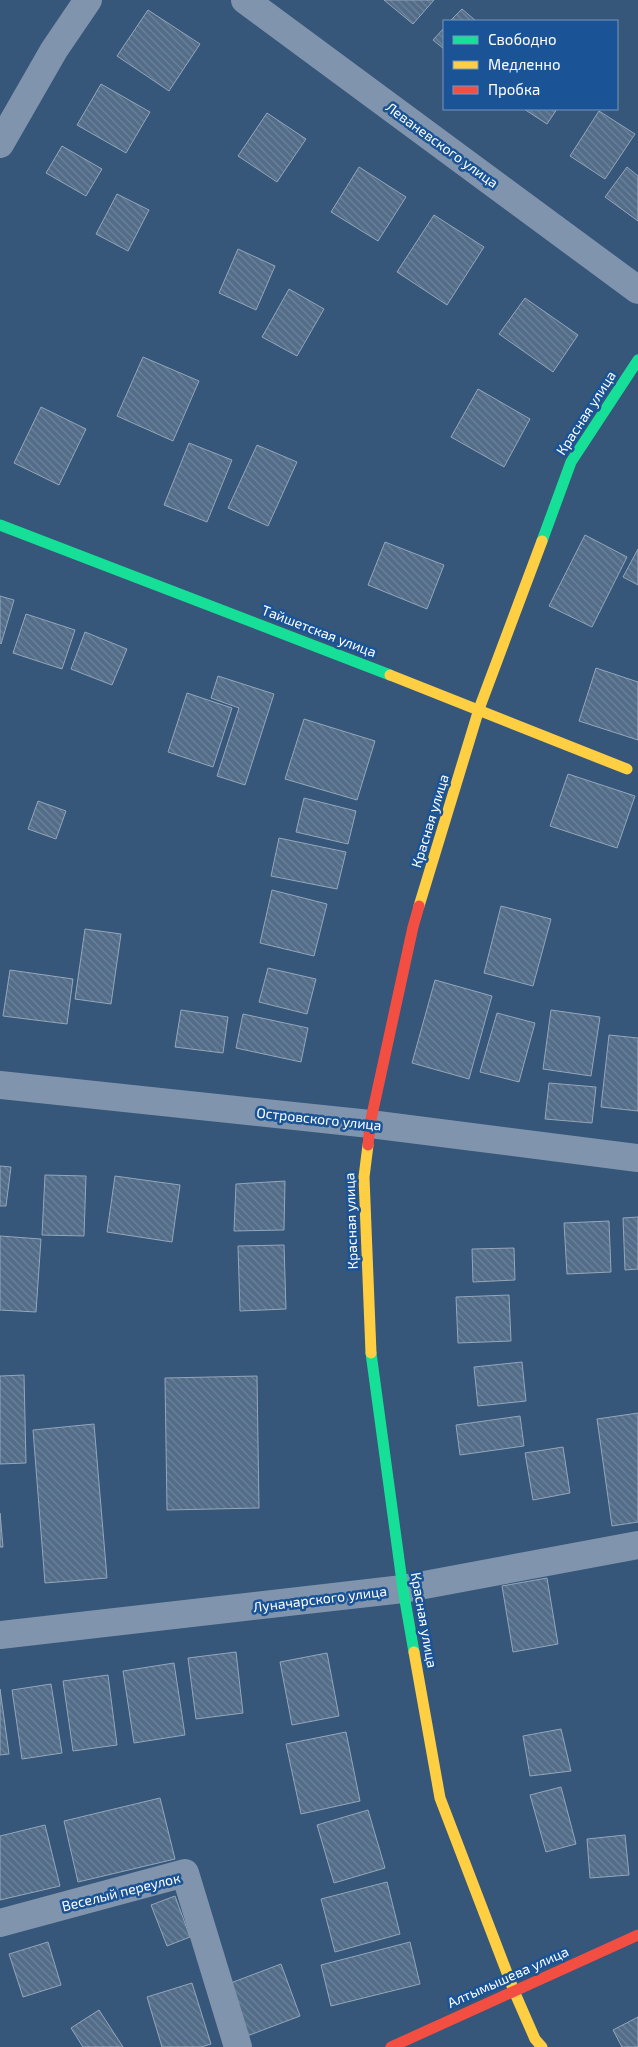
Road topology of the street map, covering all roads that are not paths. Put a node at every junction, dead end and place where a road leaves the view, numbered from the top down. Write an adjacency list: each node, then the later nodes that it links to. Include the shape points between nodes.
1 (88, 0): 3 (street, via 54,50)
2 (245, 0): 4 (street, Леваневского улица)
3 (0, 144)
4 (638, 290)
5 (638, 360): 7 (street, Красная улица, via 571,462)
6 (0, 525): 7 (street, Тайшетская улица)
7 (479, 709): 8 (street, Тайшетская улица); 10 (street, Красная улица, via 413,927)
8 (627, 769)
9 (0, 1085): 10 (street, Островского улица)
10 (370, 1124): 11 (street, Островского улица); 13 (street, Красная улица, via 364,1177 372,1367)
11 (638, 1158)
12 (638, 1545): 13 (street, Луначарского улица)
13 (403, 1589): 14 (street, Луначарского улица); 17 (street, Красная улица, via 440,1798)
14 (0, 1635)
15 (0, 1923): 18 (street, Веселый переулок, via 185,1873)
16 (638, 1935): 17 (street, Алтымышева улица)
17 (514, 1991): 19 (street, Алтымышева улица); 20 (street, Красная улица)
18 (238, 2047)
19 (391, 2047)
20 (542, 2047)

